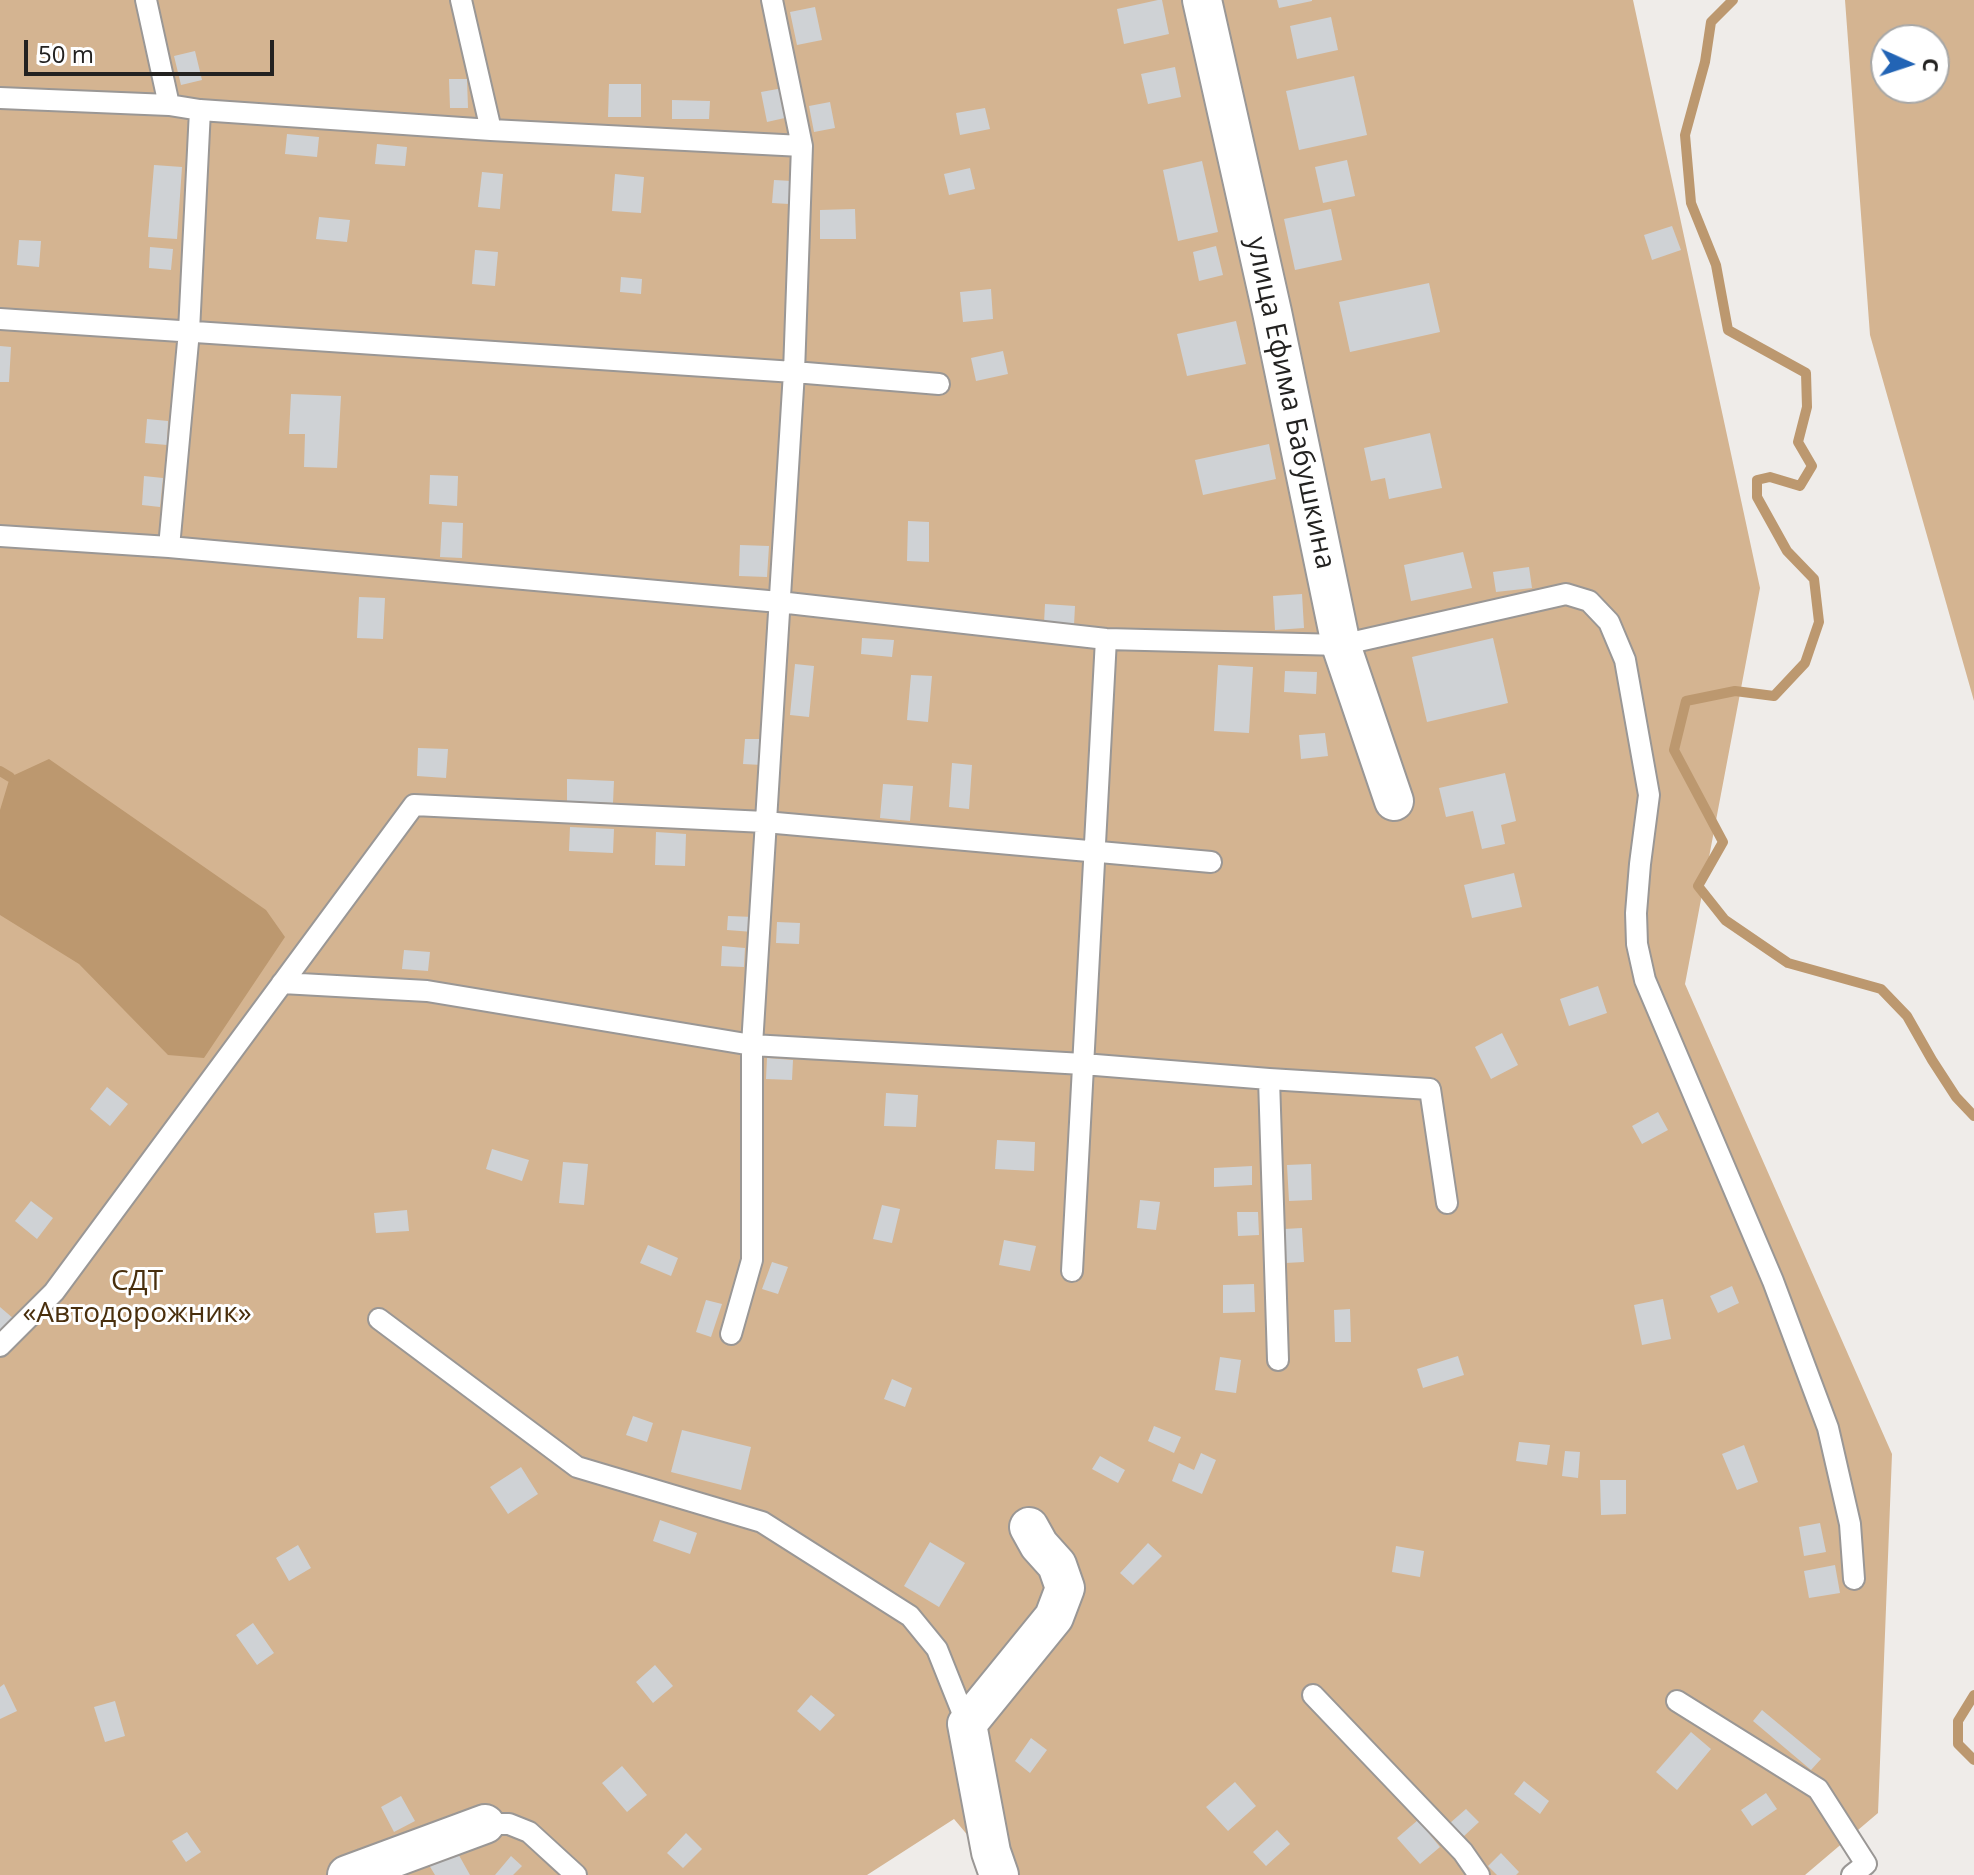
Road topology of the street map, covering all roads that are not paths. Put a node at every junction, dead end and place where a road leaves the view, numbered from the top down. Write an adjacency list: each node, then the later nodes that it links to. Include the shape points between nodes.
1 (146, 0): 6 (lane)
2 (461, 0): 8 (lane)
3 (772, 0): 9 (lane)
4 (1202, 0): 18 (street, улица Ефима Бабушкина)
5 (0, 98): 6 (lane)
6 (169, 105): 7 (lane)
7 (200, 110): 8 (lane); 11 (lane)
8 (491, 130): 9 (lane)
9 (802, 146): 12 (lane)
10 (0, 319): 11 (lane)
11 (189, 331): 12 (lane); 15 (lane)
12 (794, 372): 13 (lane); 16 (lane)
13 (939, 384)
14 (0, 536): 15 (lane)
15 (169, 547): 16 (lane)
16 (779, 602): 17 (lane); 20 (lane)
17 (1106, 639): 18 (lane); 21 (lane)
18 (1341, 645): 19 (street, улица Ефима Бабушкина); 34 (lane, via 1566,594 1589,601 1609,622 1625,660 1649,795 1636,913 1645,980 1773,1281 1828,1428 1850,1524)
19 (1394, 801)
20 (765, 822): 21 (lane); 23 (lane, via 414,805); 24 (lane)
21 (1093, 851): 22 (lane); 25 (lane)
22 (1211, 862)
23 (282, 983): 24 (lane, via 427,991); 31 (lane, via 54,1292)
24 (752, 1045): 25 (lane); 30 (lane, via 752,1260)
25 (1083, 1064): 26 (lane); 28 (lane)
26 (1269, 1079): 27 (lane, via 1430,1089); 32 (lane)
27 (1447, 1203)
28 (1072, 1271)
29 (379, 1319): 37 (lane, via 577,1467 762,1522 910,1616 937,1649)
30 (731, 1334)
31 (0, 1346)
32 (1278, 1360)
33 (1029, 1527): 37 (street, via 1057,1565 1065,1588 1054,1617)
34 (1854, 1579)
35 (1313, 1695): 42 (lane)
36 (1677, 1701): 43 (lane, via 1818,1789 1866,1864)
37 (967, 1724): 41 (street)
38 (485, 1824): 39 (street); 40 (lane, via 509,1824 529,1832)
39 (347, 1875)
40 (576, 1875)
41 (999, 1875)
42 (1479, 1875)
43 (1852, 1875)

